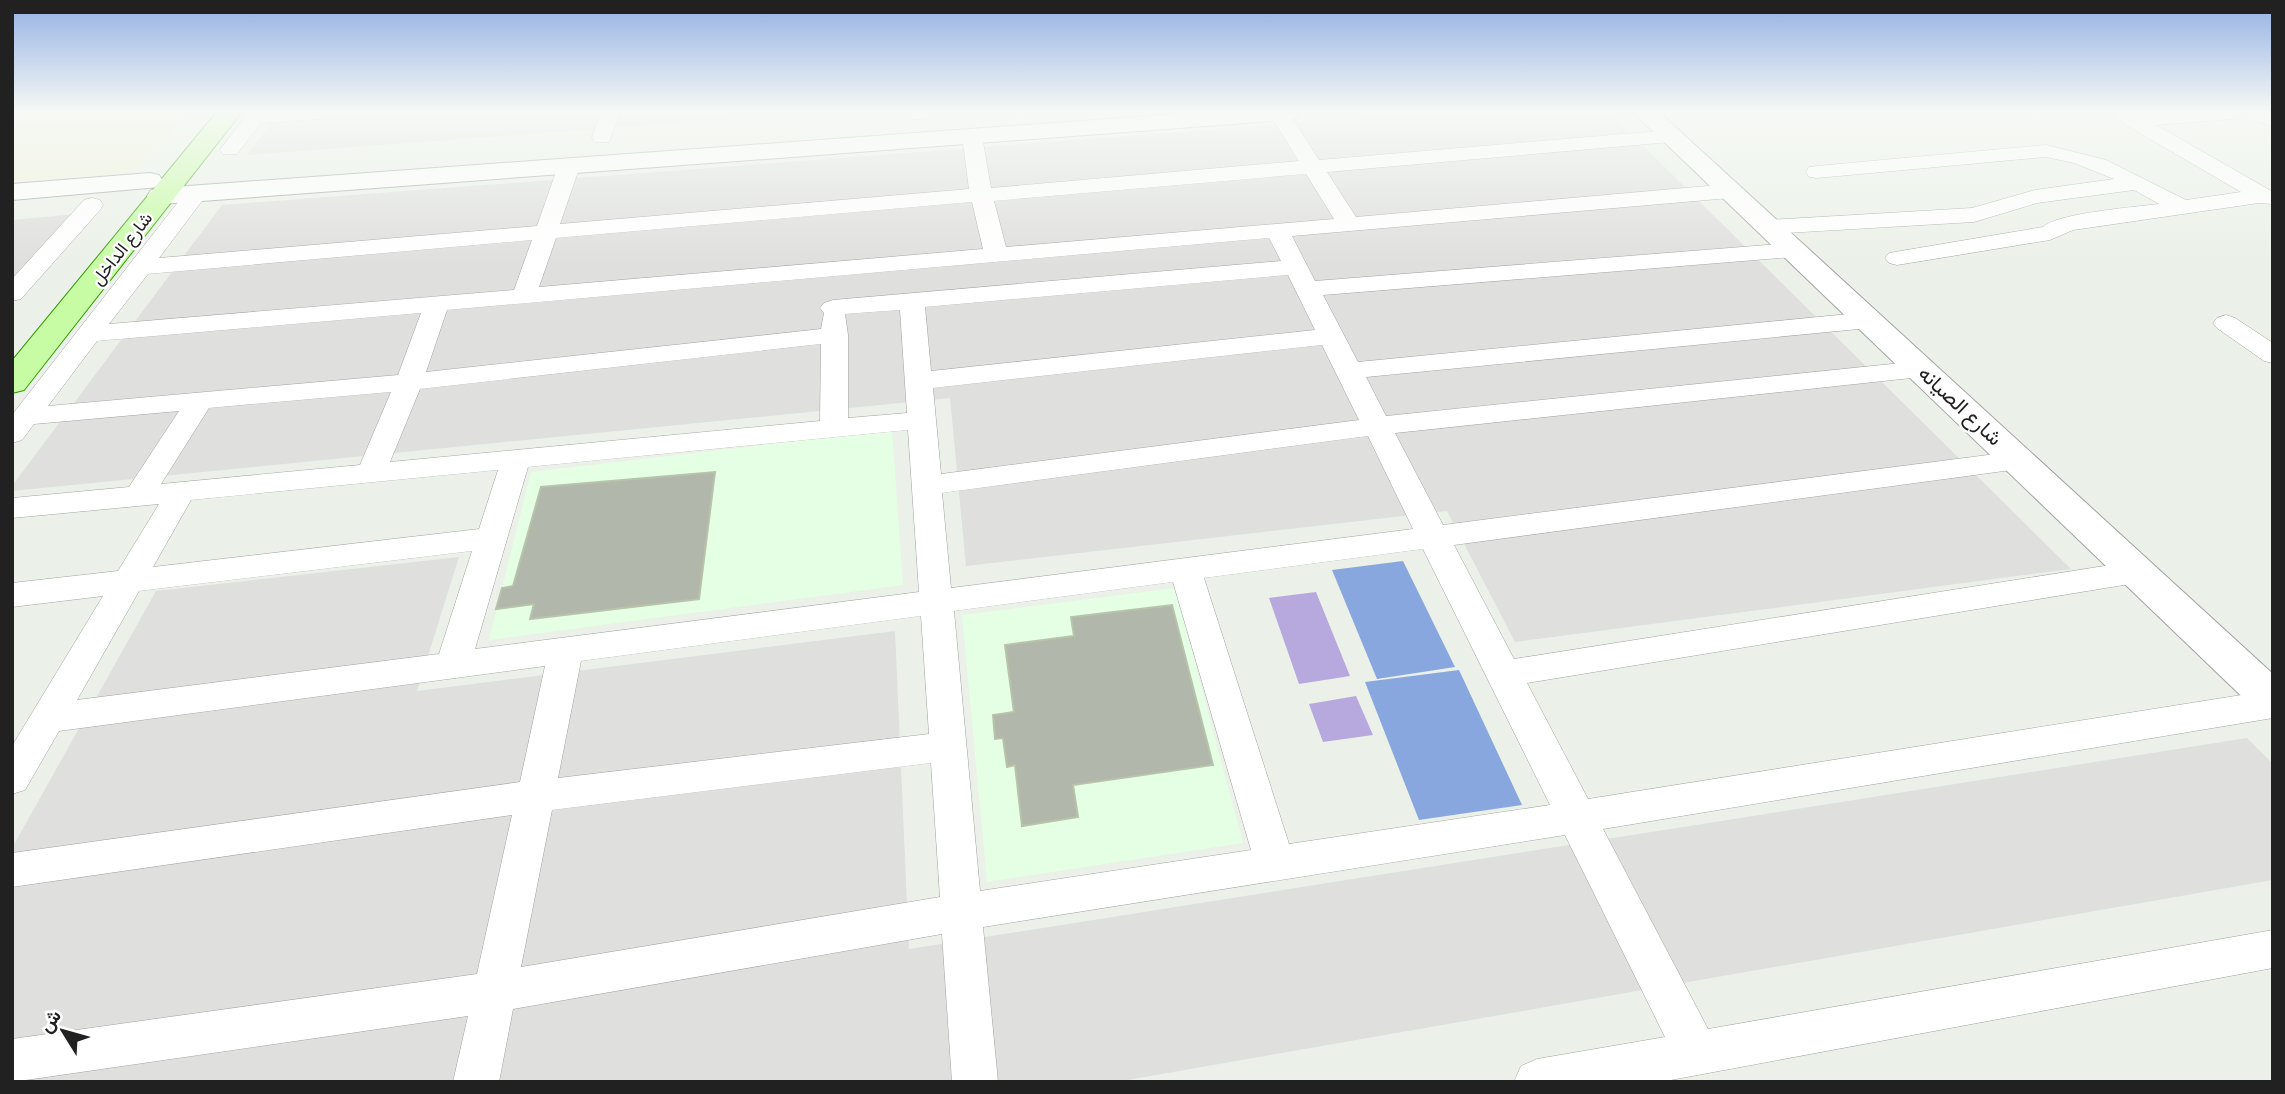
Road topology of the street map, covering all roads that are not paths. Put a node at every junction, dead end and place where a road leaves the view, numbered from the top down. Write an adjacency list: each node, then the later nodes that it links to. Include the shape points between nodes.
1 (169, 164): 21 (main road, شارع الداخل)
2 (204, 164): 17 (main road, شارع الداخل)
3 (225, 164): 17 (street)
4 (595, 164): 12 (street)
5 (976, 164): 22 (street)
6 (1313, 164): 13 (street)
7 (1349, 164): 13 (street)
8 (1701, 164): 19 (street, شارع الصيانه)
9 (1904, 164): 14 (street)
10 (2100, 164): 18 (street)
11 (2207, 164): 16 (street)
12 (569, 166): 17 (street); 30 (street)
13 (1315, 167): 22 (street); 27 (street)
14 (1817, 172)
15 (2273, 174): 16 (street)
16 (2233, 179): 23 (street)
17 (190, 181): 21 (main road, شارع الداخل); 36 (street)
18 (2136, 183): 25 (street); 28 (street, via 2035,197 1974,215)
19 (1730, 191): 27 (street); 28 (street, شارع الصيانه)
20 (12, 192): 21 (street)
21 (148, 193): 24 (street); 47 (main road, شارع الداخل); 50 (main road, شارع الداخل)
22 (981, 195): 30 (street); 33 (street)
23 (2268, 198): 25 (street)
24 (92, 205): 26 (street); 32 (street)
25 (2180, 206): 35 (street)
26 (12, 211)
27 (1349, 224): 29 (street)
28 (1768, 227): 31 (street, شارع الصيانه)
29 (1277, 230): 33 (street); 38 (street)
30 (545, 232): 36 (street); 40 (street)
31 (1792, 250): 38 (street); 44 (street, شارع الصيانه)
32 (48, 254): 34 (street); 39 (street)
33 (996, 255): 37 (street)
34 (12, 257)
35 (1897, 258)
36 (140, 267): 46 (street)
37 (831, 269): 40 (street); 43 (street)
38 (1302, 278): 41 (street); 49 (street)
39 (12, 294)
40 (524, 296): 42 (street)
41 (912, 302): 43 (street); 55 (street)
42 (436, 304): 46 (street); 56 (street)
43 (833, 308): 48 (street)
44 (1869, 320): 53 (street, شارع الصيانه); 54 (street)
45 (2226, 323): 51 (street)
46 (89, 334): 52 (street)
47 (50, 335): 52 (main road); 57 (main road, شارع الداخل)
48 (835, 335): 56 (street); 62 (street)
49 (1331, 337): 54 (street); 55 (street)
50 (12, 348)
51 (2273, 355)
52 (64, 366): 60 (street)
53 (1921, 369): 61 (street); 64 (street, شارع الصيانه)
54 (1349, 371): 61 (street)
55 (918, 381): 59 (street)
56 (409, 382): 58 (street); 65 (street)
57 (12, 383)
58 (200, 400): 60 (street); 68 (street)
59 (921, 420): 62 (street); 66 (street)
60 (19, 425)
61 (1377, 426): 66 (street); 70 (street)
62 (834, 427): 63 (street)
63 (516, 460): 65 (street); 71 (street)
64 (2019, 460): 70 (street); 73 (street, شارع الصيانه)
65 (371, 473): 67 (street)
66 (927, 485): 76 (street)
67 (181, 492): 68 (street); 74 (street)
68 (138, 496): 69 (street)
69 (12, 508)
70 (1433, 536): 72 (street); 79 (street)
71 (492, 538): 74 (street); 78 (street)
72 (1185, 569): 76 (street); 86 (street)
73 (2136, 572): 79 (street); 80 (street, شارع الصيانه)
74 (129, 581): 75 (street); 81 (street)
75 (12, 595)
76 (936, 601): 77 (street); 82 (street)
77 (566, 650): 78 (street); 84 (street)
78 (453, 664): 81 (street)
79 (1504, 674): 85 (street)
80 (2273, 702): 85 (street)
81 (48, 718): 83 (street)
82 (948, 746): 84 (street); 88 (street)
83 (12, 779)
84 (535, 796): 87 (street); 90 (street)
85 (1576, 817): 86 (street); 91 (street)
86 (1275, 864): 88 (street)
87 (12, 870)
88 (962, 912): 90 (street); 94 (street)
89 (2273, 949): 91 (street)
90 (496, 992): 92 (street); 93 (street)
91 (1697, 1053): 95 (street)
92 (12, 1060)
93 (476, 1082)
94 (975, 1082)
95 (1537, 1082)

